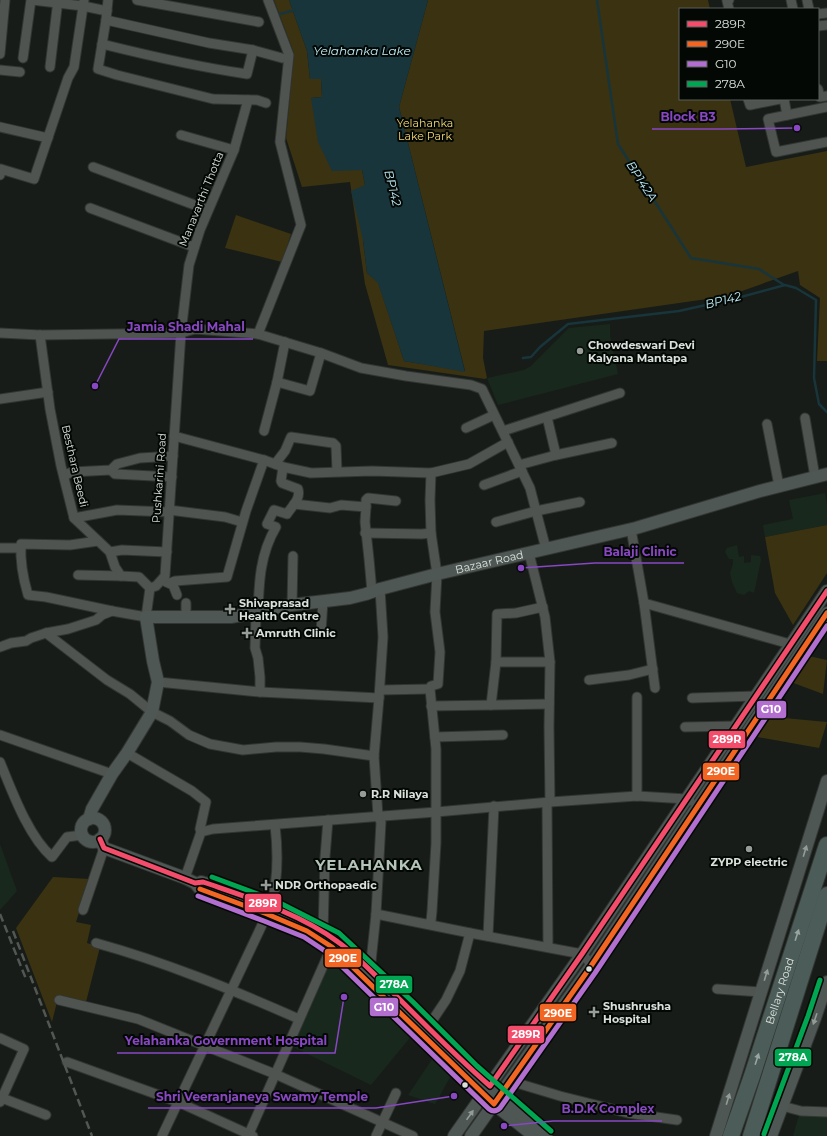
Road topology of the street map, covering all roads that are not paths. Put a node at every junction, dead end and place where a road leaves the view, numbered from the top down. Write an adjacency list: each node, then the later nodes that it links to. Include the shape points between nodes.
1 (5, 0): 12 (street)
2 (32, 0): 6 (street); 13 (street)
3 (108, 0): 8 (street)
4 (137, 0): 9 (street)
5 (268, 0): 39 (street, via 289,55 280,142 301,224)
6 (57, 2): 7 (street); 15 (street)
7 (83, 3): 8 (street); 29 (street, via 74,67)
8 (107, 15): 10 (street); 11 (street, via 209,43)
9 (259, 22)
10 (102, 44): 11 (street, via 172,61 247,74); 20 (street, via 98,69 213,99)
11 (253, 50): 14 (street)
12 (0, 54)
13 (24, 58)
14 (282, 58)
15 (50, 68)
16 (0, 70): 17 (street)
17 (20, 72)
18 (819, 93): 19 (street, via 820,97)
19 (827, 96)
20 (248, 100): 24 (street); 31 (street, Manavarthi Thotta)
21 (748, 100): 22 (street, via 750,105)
22 (775, 100)
23 (784, 100): 26 (street)
24 (266, 103)
25 (827, 107): 26 (street)
26 (787, 115): 30 (street, via 768,119 776,152)
27 (0, 127): 29 (street)
28 (181, 134): 31 (street)
29 (48, 138): 33 (street, via 34,179 1,168)
30 (827, 142)
31 (234, 150): 35 (street, Manavarthi Thotta)
32 (93, 167): 35 (street)
33 (0, 175)
34 (90, 208): 36 (street)
35 (208, 210): 36 (street, Manavarthi Thotta)
36 (194, 248): 37 (street, Manavarthi Thotta, via 189,265)
37 (181, 333): 39 (street, via 195,329); 40 (street); 54 (street, Pushkarini Road)
38 (0, 334): 40 (street)
39 (258, 334): 41 (street)
40 (40, 335): 44 (street, Besthara Beedi)
41 (285, 342): 42 (street); 43 (street)
42 (321, 353): 43 (street, via 310,391); 47 (street, via 361,368 471,385 482,389)
43 (277, 382): 52 (street)
44 (48, 392): 46 (street); 65 (street, Besthara Beedi)
45 (620, 393): 48 (street)
46 (0, 399)
47 (494, 415): 51 (street); 53 (street)
48 (547, 417): 53 (street); 57 (street)
49 (805, 418): 66 (street)
50 (767, 424): 69 (street)
51 (466, 428)
52 (264, 431)
53 (503, 431): 55 (street)
54 (174, 436): 58 (street, Pushkarini Road); 59 (street)
55 (508, 442): 61 (street); 64 (street, via 469,464)
56 (612, 443): 57 (street)
57 (556, 455): 61 (street)
58 (173, 456): 62 (street, via 140,458 117,464); 67 (street, Pushkarini Road)
59 (264, 460): 60 (street); 77 (street)
60 (279, 466): 63 (street, via 311,473); 63 (street, via 291,437 333,443 336,446); 72 (street, via 282,483 298,490 297,502)
61 (521, 468): 68 (street); 75 (street)
62 (111, 470): 65 (street, via 72,472); 67 (street, via 115,474)
63 (337, 471): 64 (street)
64 (431, 473): 81 (street)
65 (65, 475): 76 (street, Besthara Beedi)
66 (821, 476): 69 (main road, Bazaar Road)
67 (172, 477): 74 (street, Pushkarini Road)
68 (484, 485)
69 (779, 486): 79 (main road, Bazaar Road)
70 (396, 501): 73 (street, via 368,498)
71 (580, 502): 75 (street)
72 (294, 504): 73 (street, via 330,508 341,505); 105 (street, via 287,514 274,510 267,524 276,527 268,540 262,560)
73 (366, 507): 80 (street)
74 (169, 511): 76 (street, via 117,510); 77 (street, via 225,517); 87 (street, Pushkarini Road)
75 (536, 511): 78 (street); 85 (street)
76 (74, 518): 82 (street, Besthara Beedi)
77 (242, 522): 94 (street, via 227,577)
78 (496, 522)
79 (631, 529): 85 (main road, Bazaar Road); 101 (street)
80 (366, 533): 81 (street); 96 (street)
81 (431, 533): 90 (street)
82 (98, 541): 84 (street, via 70,545 21,544); 86 (street, Besthara Beedi)
83 (0, 548): 84 (street)
84 (21, 548): 104 (street, via 23,576 28,595)
85 (546, 549): 88 (main road, Bazaar Road)
86 (110, 552): 87 (street); 92 (street, Besthara Beedi)
87 (167, 552): 93 (street, Pushkarini Road, via 165,576)
88 (529, 552): 90 (main road, Bazaar Road); 103 (street)
89 (293, 556): 102 (street)
90 (438, 574): 96 (main road, Bazaar Road); 119 (street, via 438,684 431,686)
91 (78, 575): 92 (street)
92 (121, 576): 95 (street, via 139,578)
93 (160, 581): 94 (street); 95 (street)
94 (170, 583): 98 (street)
95 (150, 588): 107 (street)
96 (376, 590): 99 (main road, Bazaar Road, via 350,598); 121 (street, via 383,637)
97 (827, 591): 111 (main road)
98 (177, 595)
99 (323, 601): 102 (main road, Bazaar Road); 109 (street)
100 (186, 603): 108 (street)
101 (644, 603): 111 (street); 115 (street)
102 (292, 605): 105 (main road, Bazaar Road)
103 (543, 607): 113 (street, via 497,614); 114 (street)
104 (112, 611): 107 (street); 110 (street, via 96,620)
105 (257, 613): 108 (main road, Bazaar Road, via 232,617); 120 (street, via 255,648)
106 (827, 613): 143 (main road)
107 (146, 617): 108 (main road, Bazaar Road); 117 (main road)
108 (186, 618)
109 (321, 632)
110 (46, 633): 112 (street); 128 (street)
111 (790, 644): 122 (main road)
112 (0, 647)
113 (496, 662): 114 (street); 126 (street)
114 (550, 662): 125 (street)
115 (653, 669): 116 (street); 118 (street)
116 (589, 680)
117 (158, 682): 120 (street); 128 (main road)
118 (655, 688)
119 (430, 689): 121 (street); 127 (street)
120 (260, 692): 121 (street)
121 (380, 694): 135 (street)
122 (756, 696): 124 (street); 129 (main road)
123 (637, 697): 139 (street)
124 (692, 698)
125 (549, 704): 126 (street); 141 (street)
126 (491, 705): 127 (street)
127 (431, 706): 133 (street)
128 (152, 712): 134 (main road); 135 (street, via 189,735 210,744 243,750 276,746 300,747)
129 (735, 726): 130 (street); 140 (main road)
130 (686, 727)
131 (0, 735): 137 (street)
132 (503, 735): 133 (street)
133 (435, 737): 144 (street)
134 (126, 753): 137 (main road); 149 (street, via 206,802)
135 (374, 756): 145 (street)
136 (0, 762): 150 (street, via 21,810 44,850 52,857 67,837)
137 (112, 774): 146 (main road)
138 (827, 781): 171 (main road, one-way to 138)
139 (637, 796): 140 (street); 141 (street)
140 (687, 799): 143 (street); 165 (main road)
141 (548, 802): 142 (street); 164 (street)
142 (494, 806): 144 (street); 161 (street)
143 (698, 806): 166 (main road)
144 (436, 812): 145 (street); 158 (street, via 432,911)
145 (378, 816): 147 (street); 157 (street, via 381,822)
146 (89, 819): 150 (main road, via 83,824); 151 (main road, via 97,819 103,824)
147 (328, 820): 148 (street); 160 (street)
148 (275, 825): 149 (street); 156 (street, via 276,872 274,895)
149 (201, 832): 153 (street)
150 (82, 835): 151 (main road, via 92,842)
151 (102, 843): 153 (main road); 155 (street)
152 (827, 845): 199 (highway, Bellary Road, one-way to 152)
153 (190, 880): 156 (main road, via 204,882)
154 (827, 895): 200 (highway, Bellary Road)
155 (84, 910)
156 (269, 910): 160 (main road, via 298,919); 170 (street)
157 (376, 914): 158 (street); 167 (street)
158 (428, 924): 159 (street)
159 (470, 934): 161 (street); 174 (street, via 460,971 446,1000)
160 (321, 936): 163 (main road)
161 (488, 936): 164 (street)
162 (96, 942): 170 (street)
163 (333, 943): 167 (main road); 173 (street)
164 (548, 947): 165 (street)
165 (582, 954): 166 (street); 180 (main road)
166 (592, 965): 179 (main road)
167 (367, 975): 174 (main road); 180 (main road)
168 (827, 982): 185 (main road, one-way to 185)
169 (717, 988): 171 (street)
170 (232, 990): 173 (street); 176 (street)
171 (761, 992): 198 (main road, one-way to 171)
172 (59, 1000): 176 (street, via 138,1019)
173 (299, 1019): 178 (street)
174 (428, 1027): 180 (main road, via 472,1071)
175 (0, 1038): 182 (street, via 24,1048)
176 (205, 1045): 178 (street); 184 (street)
177 (66, 1062): 184 (street)
178 (275, 1074): 189 (street); 190 (street)
179 (510, 1081): 183 (main road); 188 (street, via 598,1105)
180 (487, 1090): 183 (main road); 194 (main road, one-way to 180)
181 (396, 1093): 189 (street)
182 (1, 1099): 187 (street)
183 (497, 1100): 195 (main road); 196 (main road); 197 (main road)
184 (178, 1102): 190 (street); 191 (street)
185 (782, 1106): 186 (street, via 801,1111); 201 (main road)
186 (827, 1112)
187 (46, 1115)
188 (677, 1120)
189 (382, 1123): 192 (street); 193 (street)
190 (250, 1135)
191 (162, 1136)
192 (376, 1136)
193 (413, 1136)
194 (454, 1136)
195 (471, 1136)
196 (534, 1136)
197 (546, 1136)
198 (716, 1136)
199 (731, 1136)
200 (751, 1136)
201 (771, 1136)

